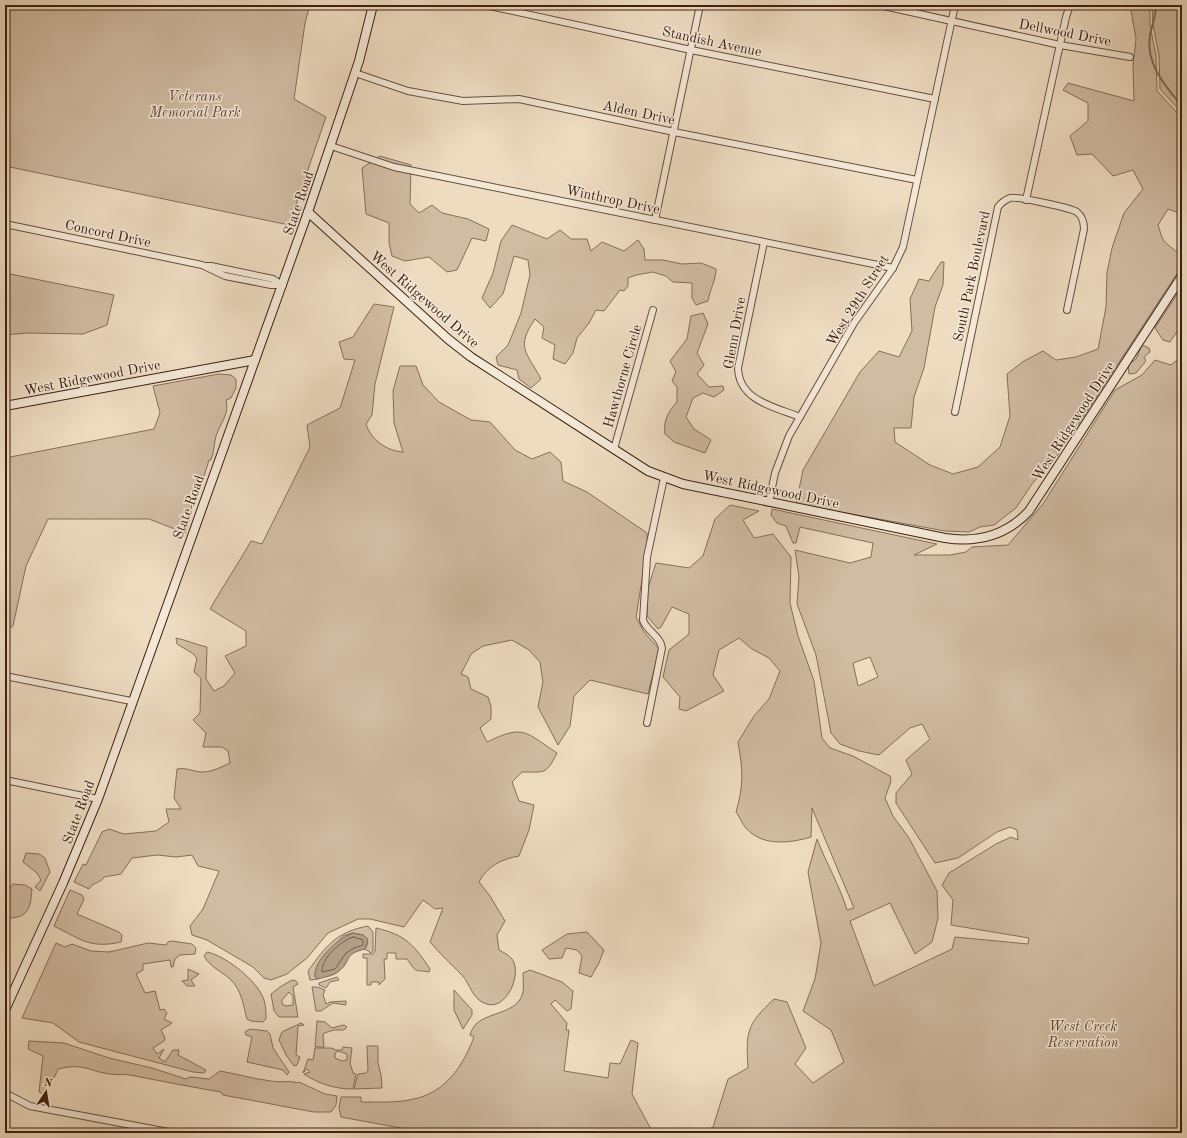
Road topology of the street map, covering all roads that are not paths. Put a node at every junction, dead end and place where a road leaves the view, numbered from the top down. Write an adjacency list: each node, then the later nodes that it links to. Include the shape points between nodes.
1 (373, 5): 11 (main road, State Road)
2 (485, 5): 9 (street, Standish Avenue)
3 (700, 5): 9 (street)
4 (879, 5): 7 (street, Dellwood Drive)
5 (955, 5): 7 (street, West 29th Street)
6 (1070, 5): 8 (street)
7 (952, 21): 8 (street, Dellwood Drive); 12 (street, West 29th Street)
8 (1060, 45): 10 (street, Dellwood Drive); 16 (street)
9 (691, 50): 12 (street, Standish Avenue); 13 (street)
10 (1130, 57)
11 (355, 73): 13 (street, Alden Drive, via 415,92 463,101 519,98); 14 (main road, State Road)
12 (935, 99): 15 (street, West 29th Street)
13 (674, 132): 15 (street, Alden Drive); 18 (street)
14 (331, 146): 17 (main road, State Road); 18 (street, Winthrop Drive, via 394,167)
15 (917, 180): 21 (street, West 29th Street, via 903,247)
16 (1026, 200): 25 (street, South Park Boulevard, via 1078,212 1084,221); 28 (street, South Park Boulevard, via 1011,198 1003,201 998,207)
17 (308, 212): 23 (main road, State Road); 30 (main road, West Ridgewood Drive, via 454,345)
18 (655, 220): 20 (street, Winthrop Drive)
19 (5, 224): 23 (street, Concord Drive, via 273,279)
20 (764, 242): 21 (street, Winthrop Drive); 29 (street, Glenn Drive, via 738,377 749,394)
21 (893, 268): 29 (street, West 29th Street, via 854,324)
22 (1182, 276): 32 (main road, West Ridgewood Drive, via 1035,503 1017,523 1003,532 975,540 956,539)
23 (283, 285): 26 (main road, State Road)
24 (653, 310): 30 (street, Hawthorne Circle)
25 (1067, 310)
26 (255, 360): 27 (main road, West Ridgewood Drive); 34 (main road, State Road)
27 (5, 406)
28 (955, 412)
29 (800, 417): 32 (street, West 29th Street, via 781,456)
30 (614, 449): 31 (main road, West Ridgewood Drive)
31 (664, 478): 32 (main road, West Ridgewood Drive); 35 (street, via 644,576 643,620 660,641 662,648)
32 (770, 502)
33 (5, 676): 34 (street)
34 (132, 701): 37 (main road, State Road)
35 (647, 723)
36 (5, 780): 37 (street)
37 (98, 799): 38 (main road, State Road)
38 (5, 1010)
39 (5, 1093): 40 (street, via 30,1106)
40 (174, 1133)

